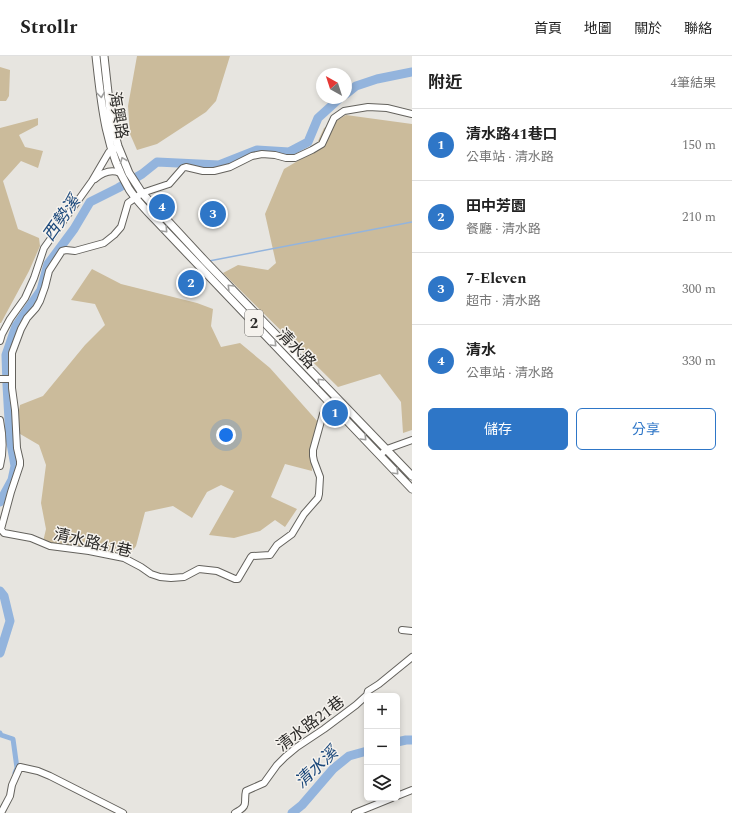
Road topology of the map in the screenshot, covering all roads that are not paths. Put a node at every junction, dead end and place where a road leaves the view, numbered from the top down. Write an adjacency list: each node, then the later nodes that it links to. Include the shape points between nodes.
1 (96, 56): 5 (main road, 海興路 / 2, one-way to 5, via 104,122)
2 (104, 56): 4 (main road, 海興路 / 2, via 111,120)
3 (412, 114): 8 (street, via 368,107 344,111 334,118 322,144 295,158 262,154 214,171 186,167 169,184)
4 (118, 146): 5 (street); 6 (main road, 海興路 / 2, one-way to 4)
5 (112, 152): 6 (main road, 海興路 / 2); 7 (street, via 109,152)
6 (124, 174): 7 (street, via 110,171 100,174); 8 (main road, 清水路 / 2); 9 (main road, 清水路 / 2)
7 (92, 181): 10 (street, via 44,248)
8 (142, 193): 9 (street); 15 (main road, 清水路 / 2, one-way to 8)
9 (135, 197): 11 (street, via 128,204 121,227 114,235 104,243 75,251 62,251 49,271); 16 (main road, 清水路 / 2, one-way to 16)
10 (34, 278): 11 (street); 12 (street)
11 (47, 281): 14 (street, via 40,301 27,318 12,353)
12 (0, 341)
13 (0, 379): 14 (street)
14 (12, 379): 24 (street, via 20,465)
15 (337, 398): 16 (street, 清水路41巷); 19 (main road, 清水路 / 2)
16 (330, 403): 20 (main road, 清水路 / 2, one-way to 20); 24 (street, 清水路41巷, via 323,414 313,456 320,477 318,498 292,534 277,545 270,555 252,556 238,578 217,571 199,569 184,576 160,577 124,558 89,550 50,546 31,538 4,533)
17 (0, 420): 21 (street)
18 (412, 440): 19 (street)
19 (387, 449): 20 (street); 22 (main road, 清水路 / 2)
20 (380, 455): 23 (main road, 清水路 / 2, one-way to 23)
21 (0, 466)
22 (412, 476)
23 (412, 489)
24 (1, 528)
25 (402, 630): 26 (street)
26 (412, 631)
27 (412, 657): 33 (street, 清水路21巷, via 368,691 356,705 285,757 264,783 246,791 244,806)
28 (412, 790): 29 (street)
29 (400, 795)
30 (385, 801): 34 (street)
31 (1, 813): 32 (street, via 20,767 50,776)
32 (123, 813)
33 (235, 813)
34 (355, 813)

